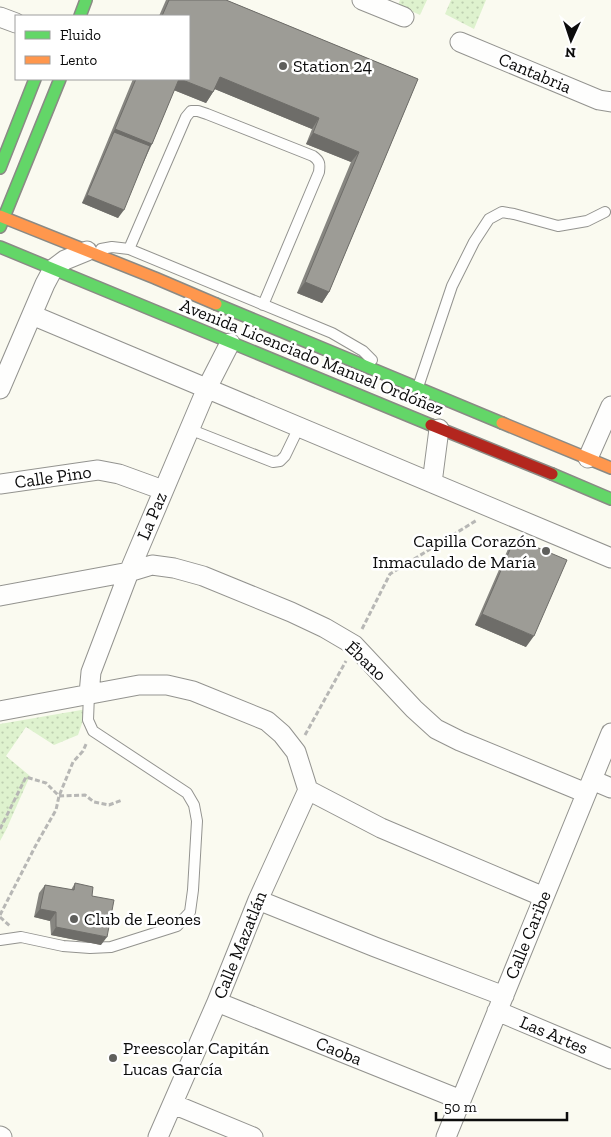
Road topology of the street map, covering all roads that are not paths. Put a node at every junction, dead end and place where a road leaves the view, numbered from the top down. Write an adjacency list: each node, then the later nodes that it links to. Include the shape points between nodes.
1 (86, 0): 3 (main road)
2 (362, 0): 5 (street)
3 (80, 15)
4 (0, 17): 6 (street)
5 (404, 17)
6 (15, 23)
7 (460, 42): 10 (street, Cantabria, via 599,100)
8 (35, 80): 11 (main road)
9 (60, 80): 12 (main road)
10 (611, 102)
11 (11, 140): 12 (main road); 13 (main road)
12 (32, 148): 15 (main road)
13 (0, 168)
14 (605, 212): 33 (lane, via 588,221 558,226 502,212 489,219 452,286)
15 (1, 220): 18 (main road, Avenida Licenciado Manuel Ordóñez)
16 (0, 247): 19 (main road, Avenida Licenciado Manuel Ordóñez)
17 (130, 249): 18 (lane, via 112,247); 20 (lane); 22 (lane, via 191,111 207,114 313,156 320,164 319,172)
18 (87, 251): 19 (street, via 65,260); 21 (main road, Avenida Licenciado Manuel Ordóñez)
19 (54, 270): 25 (main road, Avenida Licenciado Manuel Ordóñez); 26 (street)
20 (241, 295): 22 (lane); 27 (lane)
21 (217, 305): 24 (main road); 27 (main road, Avenida Licenciado Manuel Ordóñez)
22 (263, 305): 31 (lane, via 332,333 363,351)
23 (181, 310): 25 (main road)
24 (205, 310)
25 (156, 312): 27 (main road, Avenida Licenciado Manuel Ordóñez)
26 (32, 315): 32 (street); 34 (street)
27 (234, 328): 28 (main road); 30 (main road, Avenida Licenciado Manuel Ordóñez); 32 (street, La Paz); 38 (main road, Avenida Licenciado Manuel Ordóñez)
28 (255, 340)
29 (293, 347): 30 (main road)
30 (320, 347): 31 (main road, Avenida Licenciado Manuel Ordóñez)
31 (391, 377): 33 (main road, Avenida Licenciado Manuel Ordóñez)
32 (207, 388): 36 (street); 37 (street, La Paz)
33 (417, 388): 40 (main road, Avenida Licenciado Manuel Ordóñez)
34 (0, 389)
35 (611, 406): 39 (street)
36 (299, 427): 37 (lane, via 286,456 274,462); 42 (street)
37 (189, 429): 44 (street, La Paz)
38 (439, 429): 42 (street); 45 (main road, Avenida Licenciado Manuel Ordóñez)
39 (604, 439): 40 (street)
40 (588, 458): 41 (main road, Avenida Licenciado Manuel Ordóñez)
41 (611, 468)
42 (432, 483): 46 (street)
43 (0, 484): 44 (street, Calle Pino, via 98,470)
44 (163, 490): 47 (street, La Paz)
45 (611, 499)
46 (611, 558)
47 (129, 572): 48 (street, Ébano); 49 (street, La Paz, via 91,672); 52 (street, Ébano, via 152,565 174,568 203,576 291,612 354,645 436,729 460,741)
48 (0, 596)
49 (90, 694): 50 (street); 54 (street, via 140,684 167,685 267,721 296,752); 57 (lane, via 88,720 93,732 187,792 194,805 197,821 190,912 177,926 111,947 63,946 21,937)
50 (0, 711)
51 (611, 733): 52 (street, Calle Caribe)
52 (589, 787): 53 (street, Ébano); 55 (street, Calle Caribe)
53 (611, 788)
54 (308, 790): 55 (street, via 381,828); 56 (street, Calle Mazatlán)
55 (544, 896): 59 (street, Calle Caribe)
56 (258, 900): 58 (street, Calle Mazatlán); 59 (street, Las Artes, via 375,947)
57 (0, 940)
58 (217, 1002): 61 (street, Caoba); 62 (street, Calle Mazatlán)
59 (501, 1004): 60 (street, Las Artes); 61 (street, Calle Caribe)
60 (611, 1059)
61 (461, 1100): 65 (street, Calle Caribe)
62 (173, 1104): 63 (street, Calle Mazatlán); 64 (street)
63 (158, 1137)
64 (253, 1137)
65 (446, 1137)

